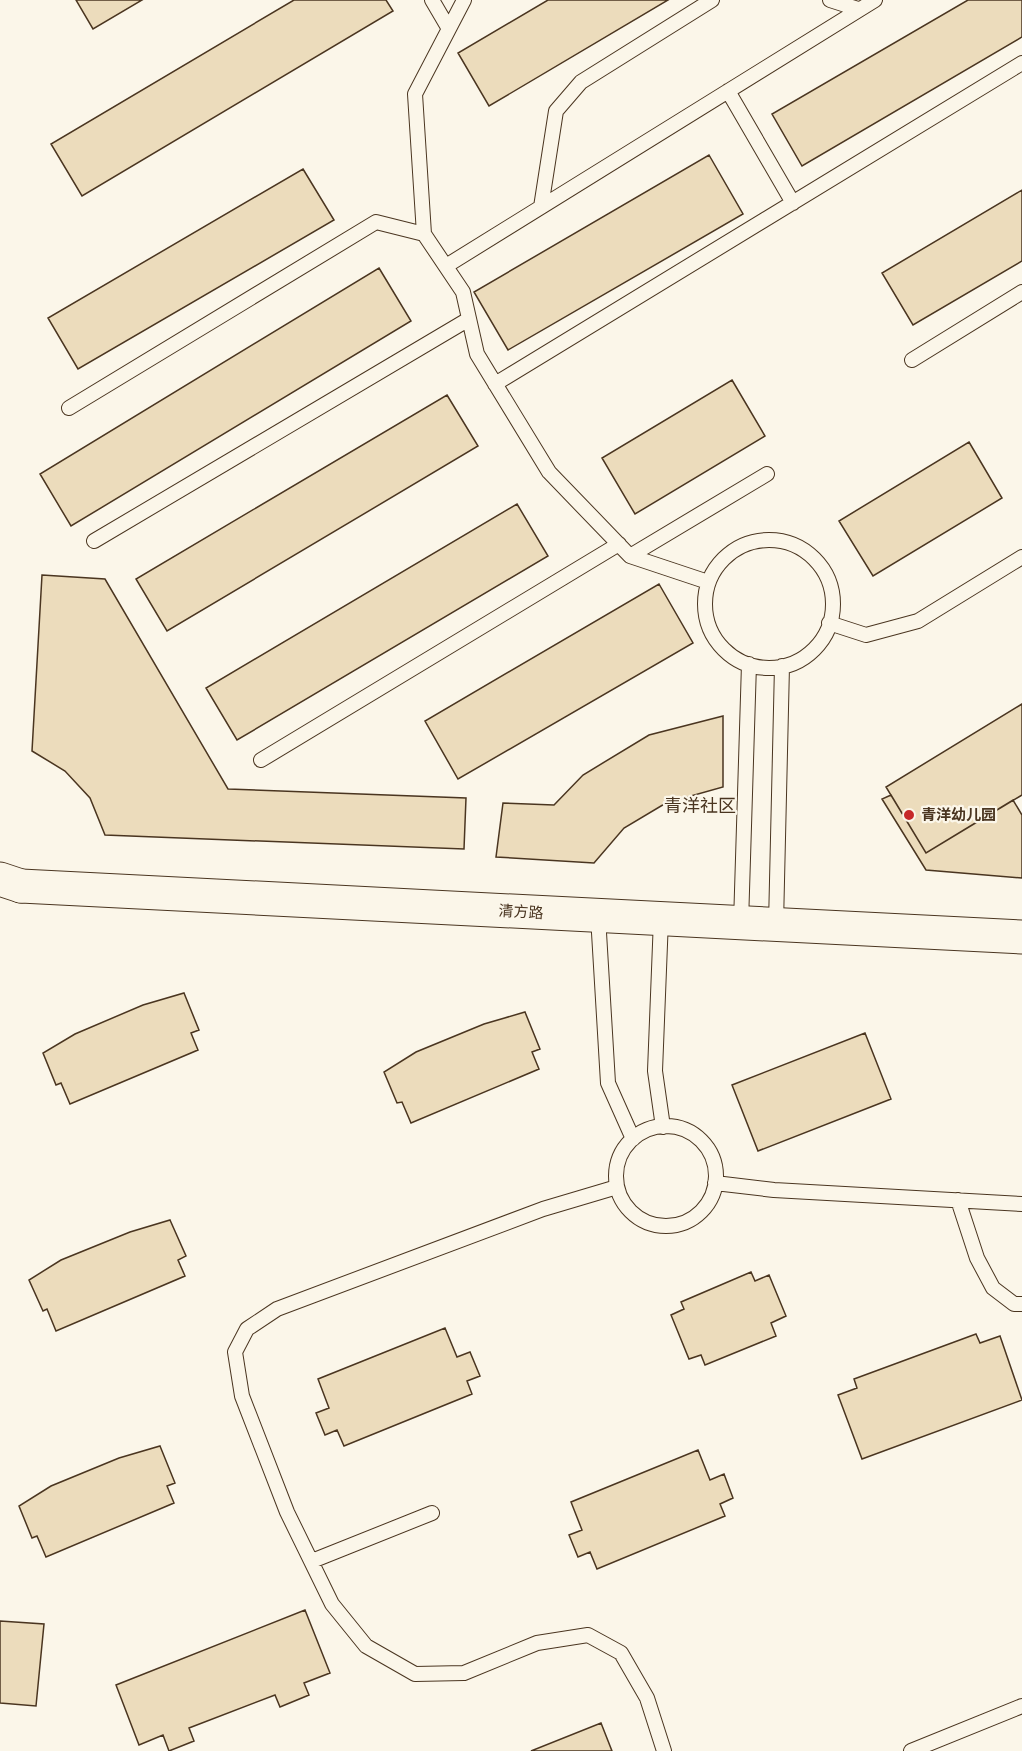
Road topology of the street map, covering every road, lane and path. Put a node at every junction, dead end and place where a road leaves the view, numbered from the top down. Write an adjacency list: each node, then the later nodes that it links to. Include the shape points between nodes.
1 (432, 0): 7 (lane)
2 (464, 0): 7 (lane)
3 (712, 0): 11 (lane, via 581,82 556,111)
4 (830, 0): 6 (lane)
5 (875, 0): 6 (lane)
6 (858, 9): 9 (lane)
7 (449, 29): 12 (lane, via 415,94)
8 (1022, 63): 10 (lane)
9 (728, 91): 10 (lane); 11 (lane)
10 (793, 203): 17 (lane)
11 (540, 207): 13 (lane)
12 (424, 234): 13 (lane); 18 (lane, via 376,222)
13 (446, 266): 15 (lane, via 463,292)
14 (1022, 292): 16 (lane)
15 (469, 319): 17 (lane, via 477,354); 20 (lane)
16 (912, 360)
17 (495, 384): 21 (lane, via 549,472)
18 (69, 408)
19 (767, 474): 22 (lane)
20 (94, 541)
21 (619, 544): 22 (lane); 28 (lane)
22 (630, 556): 24 (lane)
23 (1022, 557): 25 (lane, via 918,621 866,635)
24 (708, 582): 25 (lane, via 719,563 736,548 757,540 779,540 799,546 815,558 826,575 833,594); 26 (lane, via 704,604 708,626 720,646)
25 (829, 623): 27 (lane, via 814,649 798,661)
26 (749, 664): 27 (lane); 32 (lane)
27 (782, 666): 33 (lane)
28 (261, 760)
29 (7, 886): 30 (street, 清方路)
30 (598, 916): 31 (street, 清方路); 36 (lane, via 608,1083)
31 (661, 919): 32 (street, 清方路); 35 (lane, via 656,1071)
32 (741, 923): 33 (street, 清方路)
33 (776, 924): 34 (street, 清方路)
34 (1022, 937)
35 (663, 1127): 36 (lane); 37 (lane, via 679,1128 705,1144 713,1158)
36 (633, 1139): 38 (lane, via 622,1153)
37 (715, 1183): 38 (lane, via 708,1203 698,1215 667,1226 650,1224 635,1216 623,1203); 39 (lane)
38 (617, 1187): 43 (lane, via 543,1209 277,1309 247,1329 235,1352 242,1396 287,1512)
39 (958, 1200): 40 (lane); 41 (lane, via 977,1258 993,1288 1014,1304)
40 (1022, 1204)
41 (1022, 1304)
42 (432, 1513): 43 (lane)
43 (312, 1561): 45 (lane, via 332,1604 366,1646 415,1674 464,1673 537,1643 588,1635 621,1653 647,1698)
44 (1022, 1706): 46 (lane)
45 (664, 1751)
46 (911, 1751)

